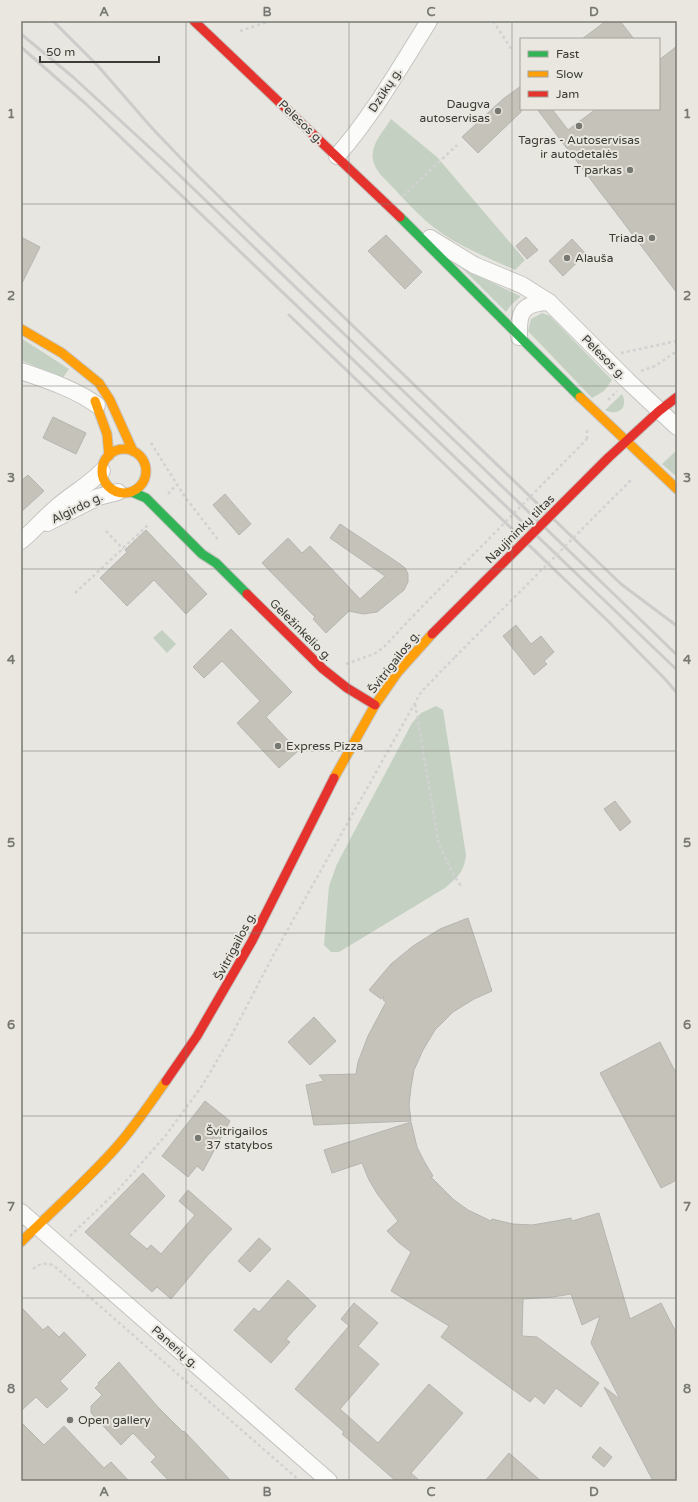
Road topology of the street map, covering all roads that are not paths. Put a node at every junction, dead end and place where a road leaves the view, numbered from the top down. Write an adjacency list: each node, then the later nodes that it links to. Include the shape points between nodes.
1 (194, 21): 3 (main road, Pelesos g.)
2 (429, 21): 3 (street, Dzūkų g., via 382,97)
3 (337, 156): 4 (main road, Pelesos g.)
4 (407, 224): 5 (street, Pelesos g., via 474,265 522,286); 7 (main road, Pelesos g.)
5 (549, 302): 7 (street, via 537,302 527,306 518,323); 12 (street, Pelesos g.)
6 (21, 329): 9 (main road, via 67,355)
7 (519, 337): 14 (main road, Pelesos g.)
8 (21, 371): 11 (street, via 51,381)
9 (86, 372): 11 (main road); 15 (main road, via 98,381 106,394)
10 (677, 397): 12 (main road, Naujininkų tiltas)
11 (97, 405): 16 (main road, via 107,434)
12 (659, 411): 13 (street, Pelesos g.); 14 (main road, Naujininkų tiltas)
13 (677, 427)
14 (626, 442): 20 (main road, Pelesos g.); 26 (main road, Naujininkų tiltas, bridge)
15 (133, 451): 16 (main road, via 120,450); 18 (main road, via 143,460)
16 (108, 456): 17 (main road)
17 (102, 471): 21 (main road, via 107,484); 22 (street, Algirdo g., via 89,484 57,507)
18 (146, 472): 19 (main road); 21 (main road, via 142,484)
19 (152, 483)
20 (677, 489)
21 (125, 492): 22 (street, Algirdo g., via 98,497); 25 (main road, Geležinkelio g., via 146,498 202,554)
22 (36, 528): 24 (street, Algirdo g.)
23 (202, 540): 25 (main road, Geležinkelio g.)
24 (21, 541)
25 (216, 563): 27 (main road, Geležinkelio g., via 323,669)
26 (432, 634): 27 (main road, Švitrigailos g., via 398,672)
27 (375, 705): 29 (main road, Švitrigailos g., via 331,784 252,940 197,1036 146,1110 120,1142)
28 (21, 1212): 29 (street, Panerių g.)
29 (37, 1226): 30 (main road, Švitrigailos g.); 31 (street, Panerių g.)
30 (21, 1242)
31 (329, 1481)

